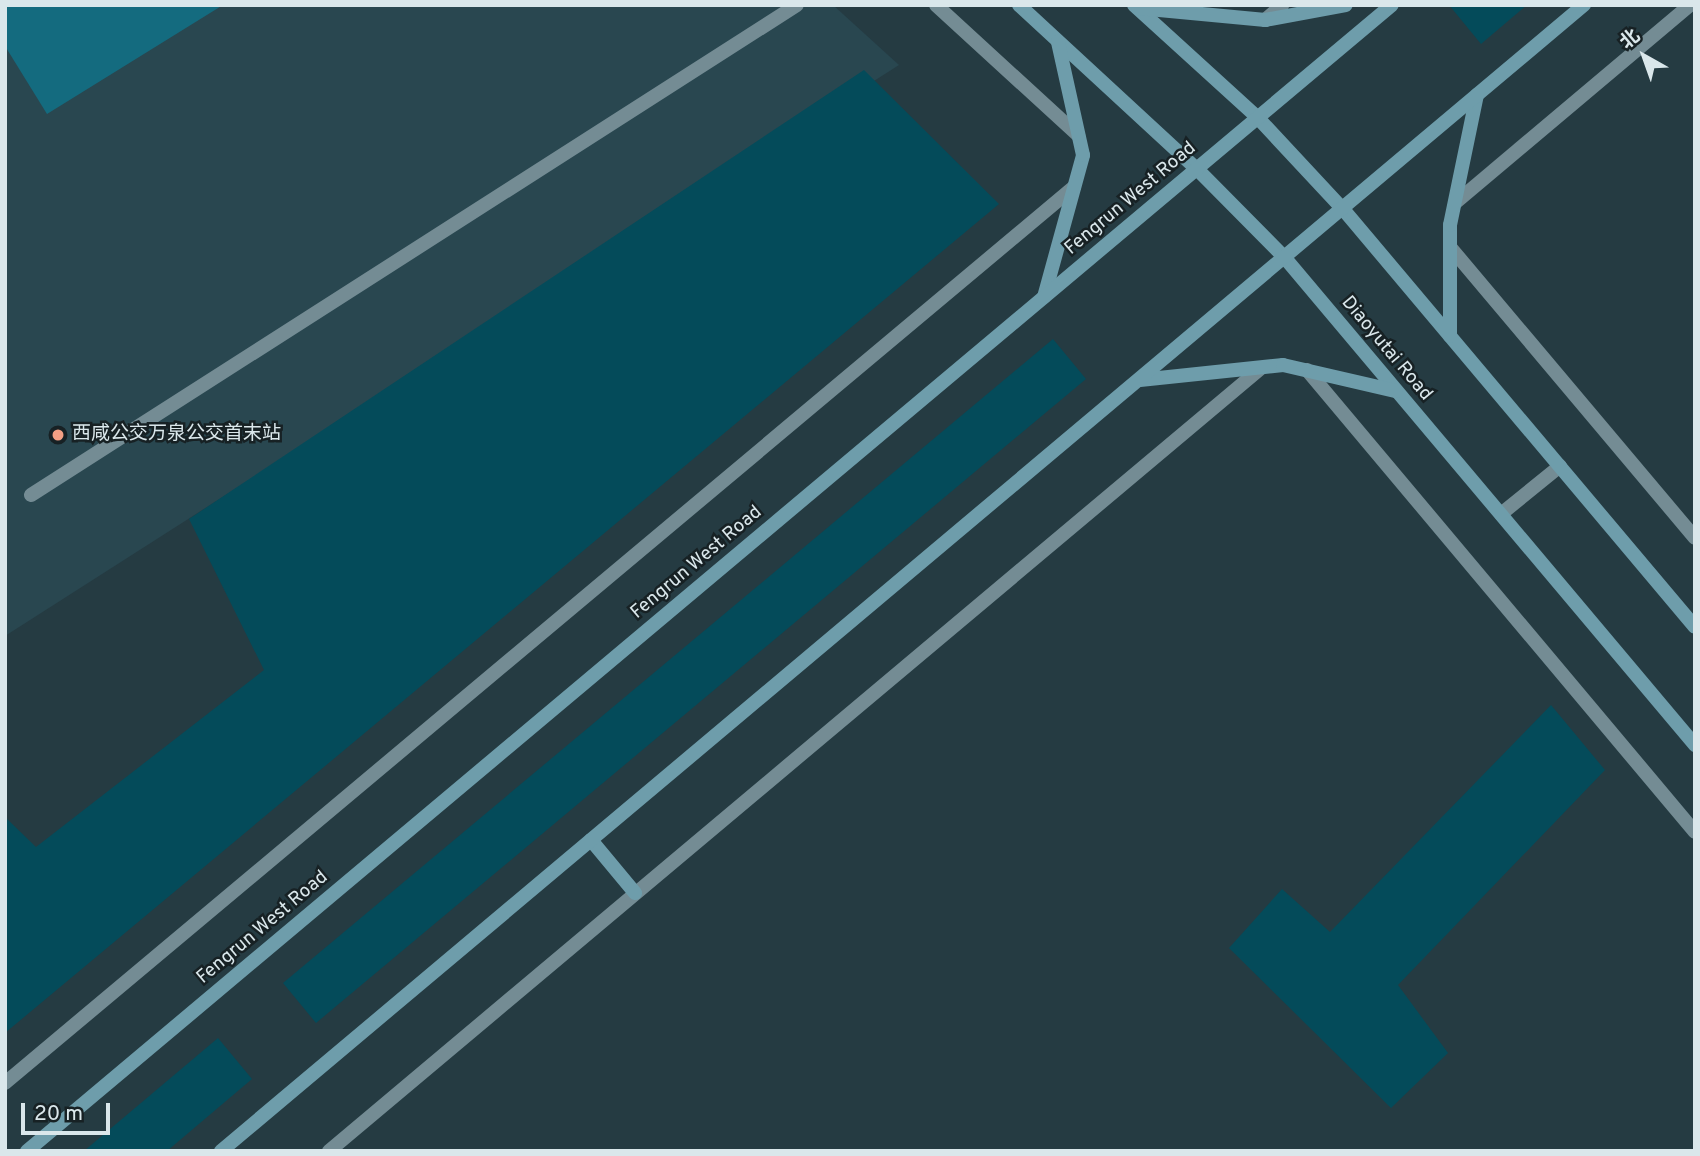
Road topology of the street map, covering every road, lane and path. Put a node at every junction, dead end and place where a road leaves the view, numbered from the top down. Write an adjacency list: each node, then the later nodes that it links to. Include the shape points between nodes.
1 (797, 5): 30 (street)
2 (936, 5): 16 (street)
3 (1018, 5): 13 (main road, Diaoyutai Road)
4 (1216, 5): 11 (street)
5 (1282, 5): 12 (street)
6 (1346, 5): 12 (main road)
7 (1392, 5): 15 (main road, Fengrun West Road)
8 (1584, 5): 14 (main road)
9 (1690, 5): 19 (street)
10 (1136, 7): 11 (main road); 15 (main road)
11 (1228, 16): 12 (main road)
12 (1265, 20)
13 (1058, 42): 16 (main road); 17 (main road, Diaoyutai Road)
14 (1477, 95): 19 (main road); 20 (main road)
15 (1258, 118): 17 (main road, Fengrun West Road); 20 (main road)
16 (1078, 135): 18 (main road, via 1083,155)
17 (1197, 169): 22 (main road, Diaoyutai Road); 23 (main road, Fengrun West Road)
18 (1074, 187): 23 (main road); 38 (street)
19 (1455, 203): 21 (main road)
20 (1343, 209): 22 (main road); 24 (main road)
21 (1450, 247): 24 (main road); 32 (street)
22 (1285, 258): 27 (main road); 28 (main road, Diaoyutai Road)
23 (1045, 297): 39 (main road, Fengrun West Road)
24 (1450, 336): 29 (main road)
25 (1261, 368): 26 (main road, via 1283,365); 27 (main road); 37 (street)
26 (1307, 370): 28 (main road); 35 (street)
27 (1139, 380): 36 (main road)
28 (1396, 391): 31 (main road, Diaoyutai Road)
29 (1560, 466): 31 (street); 33 (main road)
30 (31, 495)
31 (1500, 514): 34 (main road, Diaoyutai Road)
32 (1695, 538)
33 (1695, 627)
34 (1695, 745)
35 (1695, 832)
36 (591, 840): 37 (main road); 40 (main road)
37 (635, 893): 41 (street)
38 (5, 1083)
39 (27, 1151)
40 (221, 1151)
41 (328, 1151)

